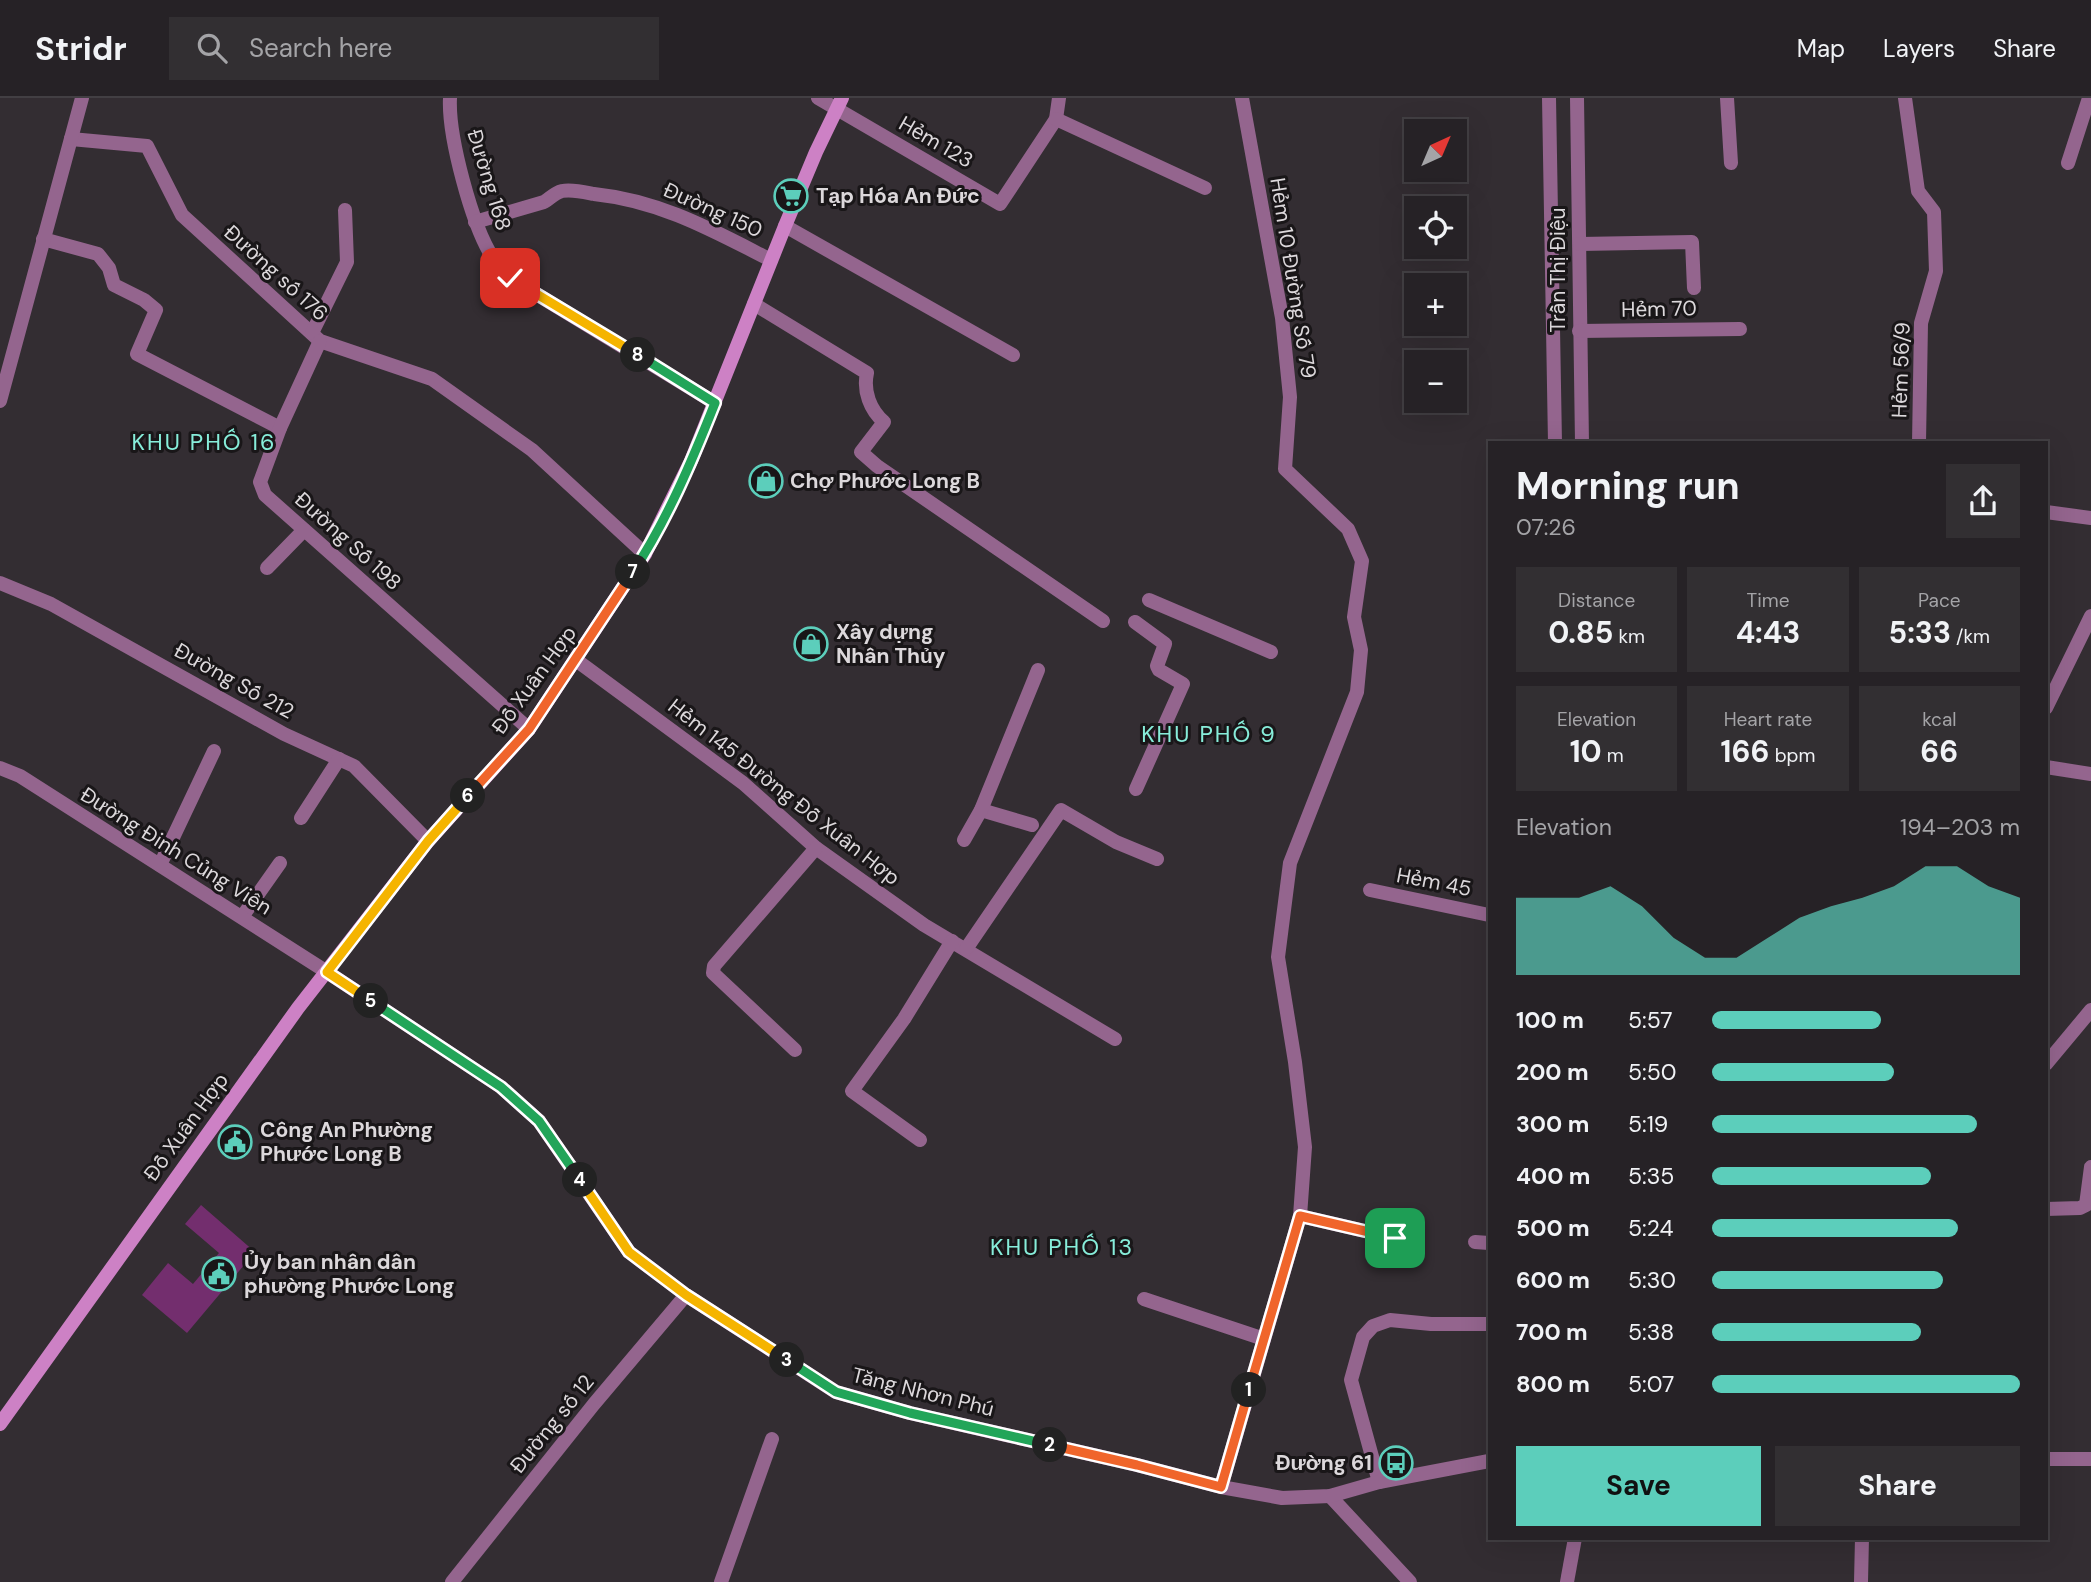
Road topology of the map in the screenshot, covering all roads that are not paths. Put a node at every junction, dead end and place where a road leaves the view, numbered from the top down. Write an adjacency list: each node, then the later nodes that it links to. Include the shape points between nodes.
1 (82, 98): 13 (street)
2 (450, 98): 18 (street, Đường 168, via 449,119)
3 (818, 98): 11 (street)
4 (1059, 98): 12 (street, Hẻm 123)
5 (1242, 98): 78 (street, Hẻm 10 Đường Số 79, via 1282,318 1290,397 1285,469 1348,528 1362,561 1354,617 1361,650 1357,692 1290,863 1278,957 1305,1147)
6 (1549, 98): 32 (street, Trần Thị Điệu)
7 (1577, 98): 21 (street, Trần Thị Điệu)
8 (1727, 98): 14 (street)
9 (1905, 98): 34 (street, Hẻm 56/9, via 1918,191 1934,212 1936,271 1922,323)
10 (2089, 98): 15 (street)
11 (839, 103): 12 (street, Hẻm 123, via 1000,204); 19 (main road, Đỗ Xuân Hợp)
12 (1056, 119): 16 (street)
13 (71, 139): 20 (street); 27 (street, Đường số 176, via 147,146 182,215)
14 (1731, 163)
15 (2068, 163)
16 (1205, 188)
17 (345, 210): 27 (street, Đường Số 198, via 347,262)
18 (475, 222): 22 (street, Đường 150, via 544,202 567,190 611,195 687,217); 30 (street, Đường 168, via 493,258 510,278)
19 (785, 226): 22 (main road, Đỗ Xuân Hợp); 28 (street)
20 (43, 239): 29 (street); 31 (street, via 98,254 114,285 156,310 137,354)
21 (1580, 244): 23 (street, via 1692,242); 26 (street, Trần Thị Điệu)
22 (771, 260): 24 (main road, Đỗ Xuân Hợp)
23 (1694, 288)
24 (754, 304): 30 (main road, Đỗ Xuân Hợp); 43 (street, via 867,373 870,402 884,422 861,452)
25 (1740, 328): 26 (street, Hẻm 70)
26 (1579, 331): 33 (street, Trần Thị Điệu)
27 (316, 337): 31 (street, Đường Số 198); 38 (street, Đường số 176, via 432,379 532,450)
28 (1013, 355)
29 (0, 401)
30 (715, 403): 38 (main road, Đỗ Xuân Hợp)
31 (280, 428): 37 (street, Đường Số 198, via 261,482 265,495)
32 (1555, 441)
33 (1582, 441)
34 (1919, 441)
35 (2048, 512): 36 (street)
36 (2091, 518)
37 (304, 530): 39 (street); 49 (street, Đường Số 198)
38 (645, 554): 46 (main road, Đỗ Xuân Hợp)
39 (267, 568)
40 (0, 583): 51 (street, Đường Số 212, via 51,604 284,734)
41 (1149, 600): 45 (street)
42 (2091, 616): 48 (street)
43 (1103, 621)
44 (1135, 622): 55 (street, via 1165,644 1159,670 1183,684)
45 (1271, 652)
46 (576, 660): 49 (main road, Đỗ Xuân Hợp); 61 (street, Hẻm 145 Đường Đỗ Xuân Hợp, via 743,783)
47 (1038, 670): 56 (street)
48 (2048, 704)
49 (529, 729): 60 (main road, Đỗ Xuân Hợp)
50 (214, 751): 64 (street)
51 (339, 759): 57 (street); 60 (street, Đường Số 212, via 354,766)
52 (2048, 767): 54 (street)
53 (0, 768): 64 (street, Đường Đinh Củng Viên, via 20,776)
54 (2091, 774)
55 (1136, 789)
56 (981, 810): 58 (street); 59 (street)
57 (302, 818)
58 (1032, 825)
59 (964, 840)
60 (428, 841): 70 (main road, Đỗ Xuân Hợp)
61 (816, 848): 68 (street, Hẻm 145 Đường Đỗ Xuân Hợp); 73 (street, via 714,966 713,973)
62 (1157, 859): 69 (street, via 1060,810)
63 (280, 863): 67 (street)
64 (160, 865): 67 (street, Đường Đinh Củng Viên)
65 (1370, 890): 66 (street, Hẻm 45)
66 (1488, 915)
67 (242, 917): 70 (street, Đường Đinh Củng Viên)
68 (953, 941): 69 (street, Hẻm 145 Đường Đỗ Xuân Hợp); 75 (street, via 852,1091)
69 (966, 949): 72 (street, Hẻm 145 Đường Đỗ Xuân Hợp)
70 (327, 972): 80 (street, Tăng Nhơn Phú, via 501,1087 539,1121 629,1252); 84 (main road, Đỗ Xuân Hợp)
71 (2091, 1010): 74 (street)
72 (1115, 1039)
73 (795, 1050)
74 (2048, 1062)
75 (920, 1140)
76 (2091, 1167): 77 (street, via 2087,1205)
77 (2048, 1209)
78 (1300, 1216): 79 (street); 83 (street)
79 (1395, 1238)
80 (686, 1295): 90 (street, Tăng Nhơn Phú, via 836,1392); 94 (street, Đường số 12)
81 (1144, 1299): 83 (street)
82 (1488, 1324): 89 (street, via 1390,1320 1373,1326 1363,1337 1351,1380)
83 (1264, 1339): 90 (street)
84 (0, 1424)
85 (772, 1439): 95 (street)
86 (2048, 1459): 87 (street)
87 (2091, 1459)
88 (1488, 1461): 89 (street, Tăng Nhơn Phú)
89 (1379, 1482): 91 (street, Tăng Nhơn Phú)
90 (1221, 1487): 91 (street, Tăng Nhơn Phú, via 1282,1498)
91 (1330, 1496): 96 (street)
92 (1575, 1540): 97 (street)
93 (1862, 1540): 98 (street)
94 (453, 1582)
95 (721, 1582)
96 (1410, 1582)
97 (1567, 1582)
98 (1861, 1582)

